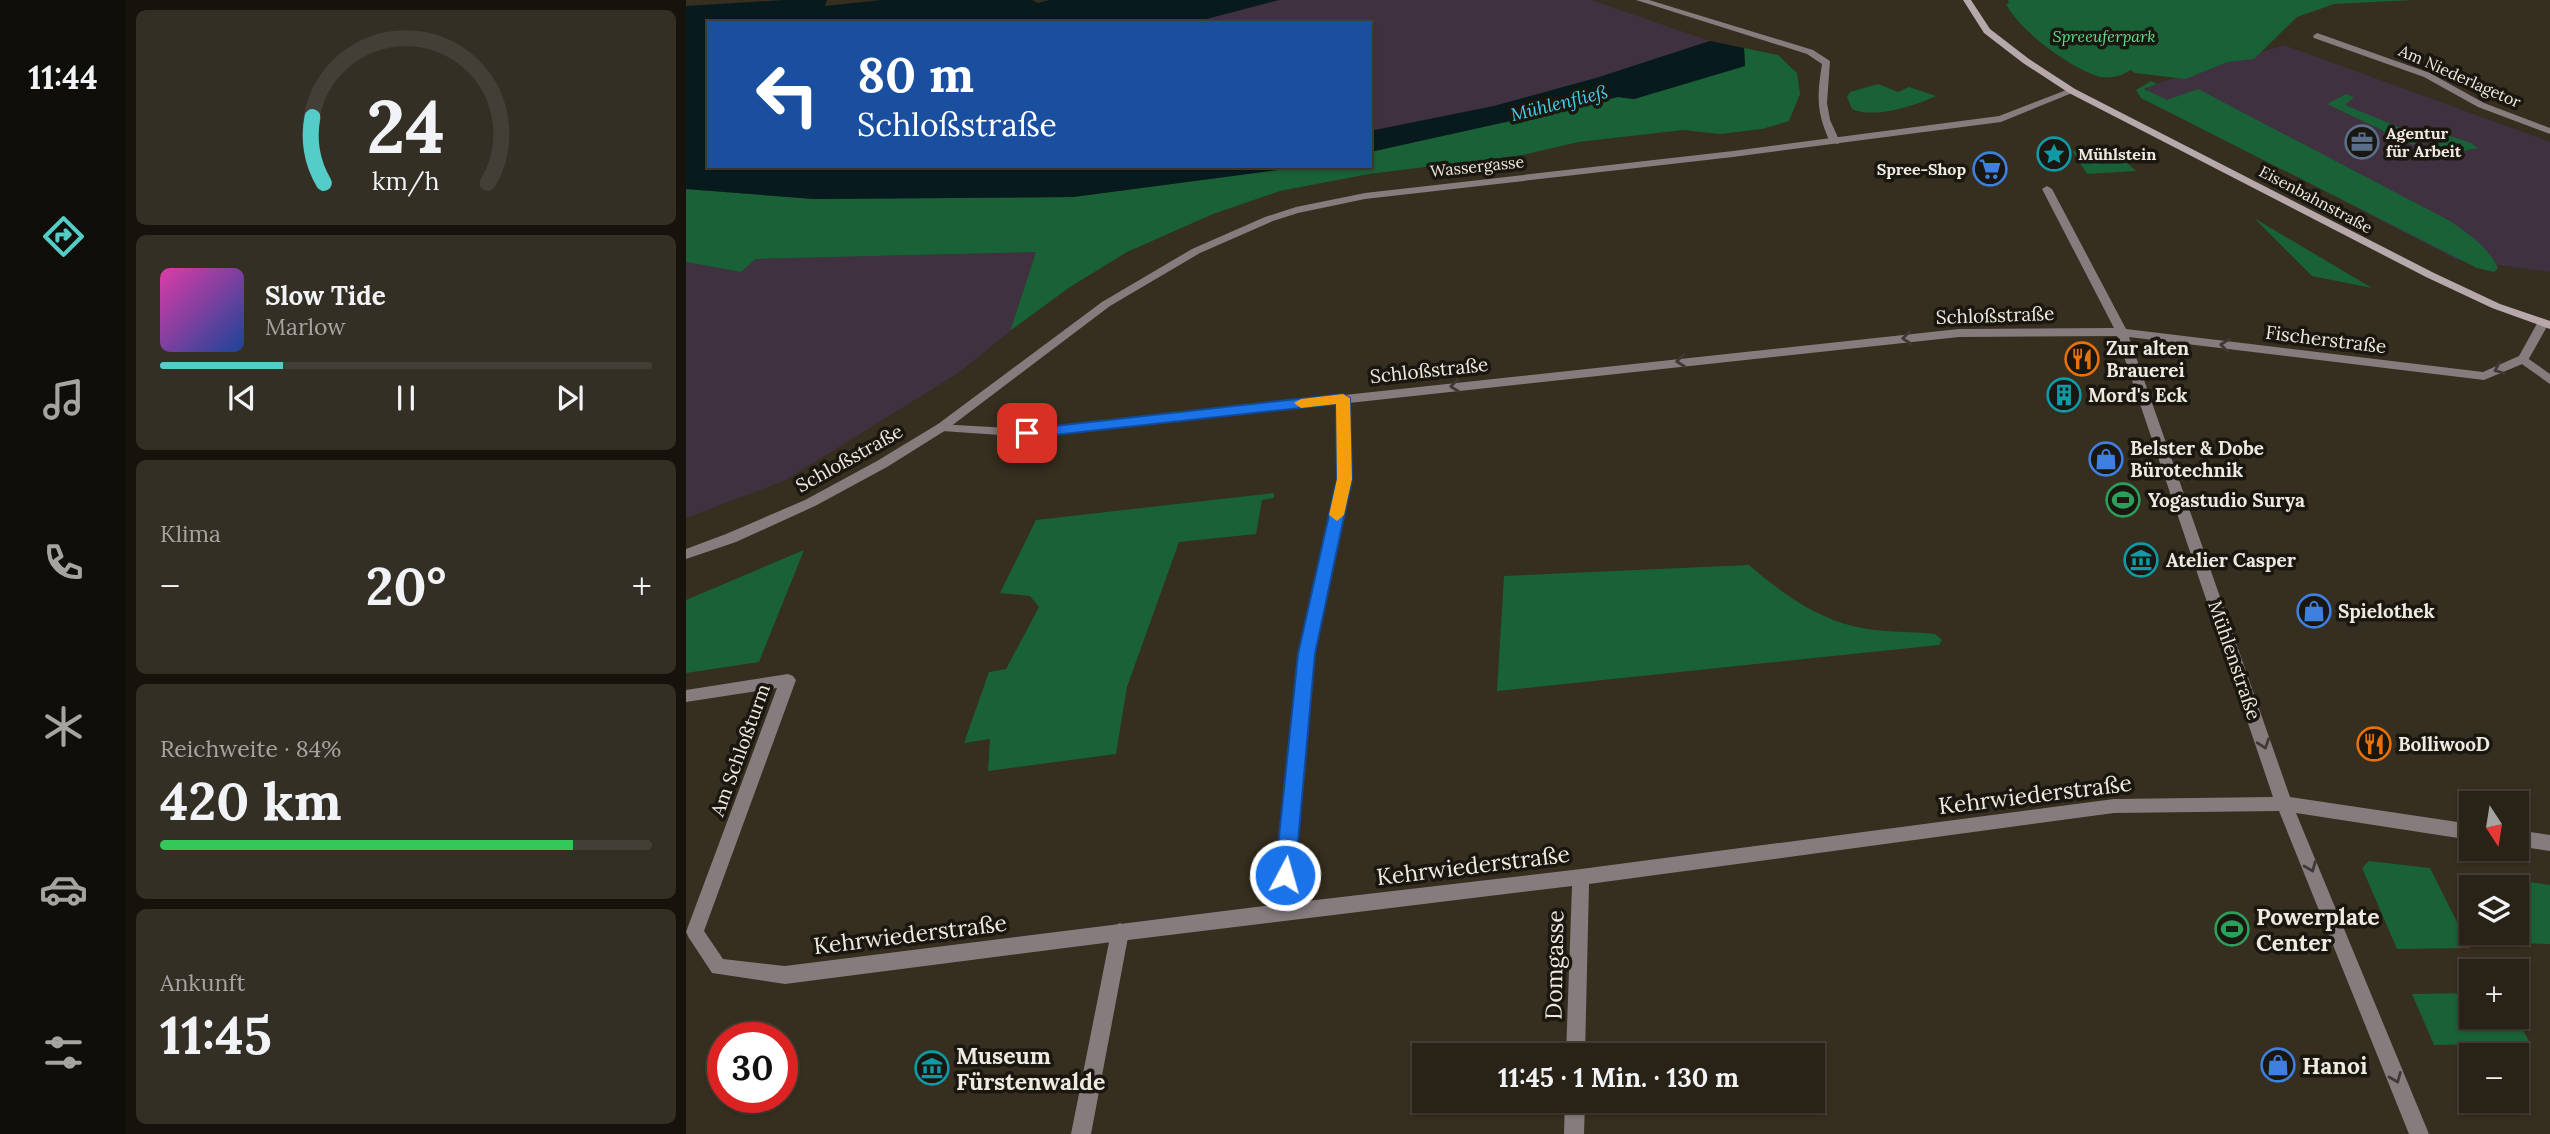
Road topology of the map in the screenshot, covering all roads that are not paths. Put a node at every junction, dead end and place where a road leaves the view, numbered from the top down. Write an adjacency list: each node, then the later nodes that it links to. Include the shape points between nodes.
1 (1640, 0): 6 (street, via 1810,52 1827,63 1821,104)
2 (1967, 0): 4 (main road, Eisenbahnstraße, via 1987,31)
3 (2317, 36): 5 (street, Am Niederlagetor, via 2427,75 2481,105)
4 (2072, 90): 6 (street, Wassergasse, via 2001,120); 8 (main road, Eisenbahnstraße, via 2430,275)
5 (2550, 131)
6 (1836, 142): 13 (street, Wassergasse, via 1433,187 1287,213 1156,272)
7 (2048, 189): 9 (street, Mühlenstraße)
8 (2547, 324): 10 (street)
9 (2122, 332): 10 (street, Fischerstraße, one-way to 9, via 2484,376); 12 (street, Schloßstraße, one-way to 12, via 1959,332); 16 (street, Mühlenstraße, one-way to 16)
10 (2524, 359): 11 (street)
11 (2550, 380)
12 (1343, 398): 13 (street, Schloßstraße, via 1027,433); 21 (street, via 1344,479 1306,654)
13 (942, 427): 14 (street, Schloßstraße, via 810,503)
14 (686, 554)
15 (686, 696): 23 (street, Am Schloßturm, via 788,680)
16 (2284, 804): 17 (street, Kehrwiederstraße); 20 (street, Kehrwiederstraße, via 2114,806); 28 (street, Mühlenstraße, one-way to 28)
17 (2459, 830)
18 (2529, 840): 19 (street)
19 (2550, 843)
20 (1581, 877): 21 (street, Kehrwiederstraße); 24 (street, Domgasse)
21 (1280, 913): 22 (street, Kehrwiederstraße)
22 (1121, 932): 23 (street, Kehrwiederstraße, via 785,975 718,967); 26 (street)
23 (691, 933)
24 (1576, 1043)
25 (1575, 1113): 27 (street)
26 (1081, 1134)
27 (1574, 1134)
28 (2419, 1134)

